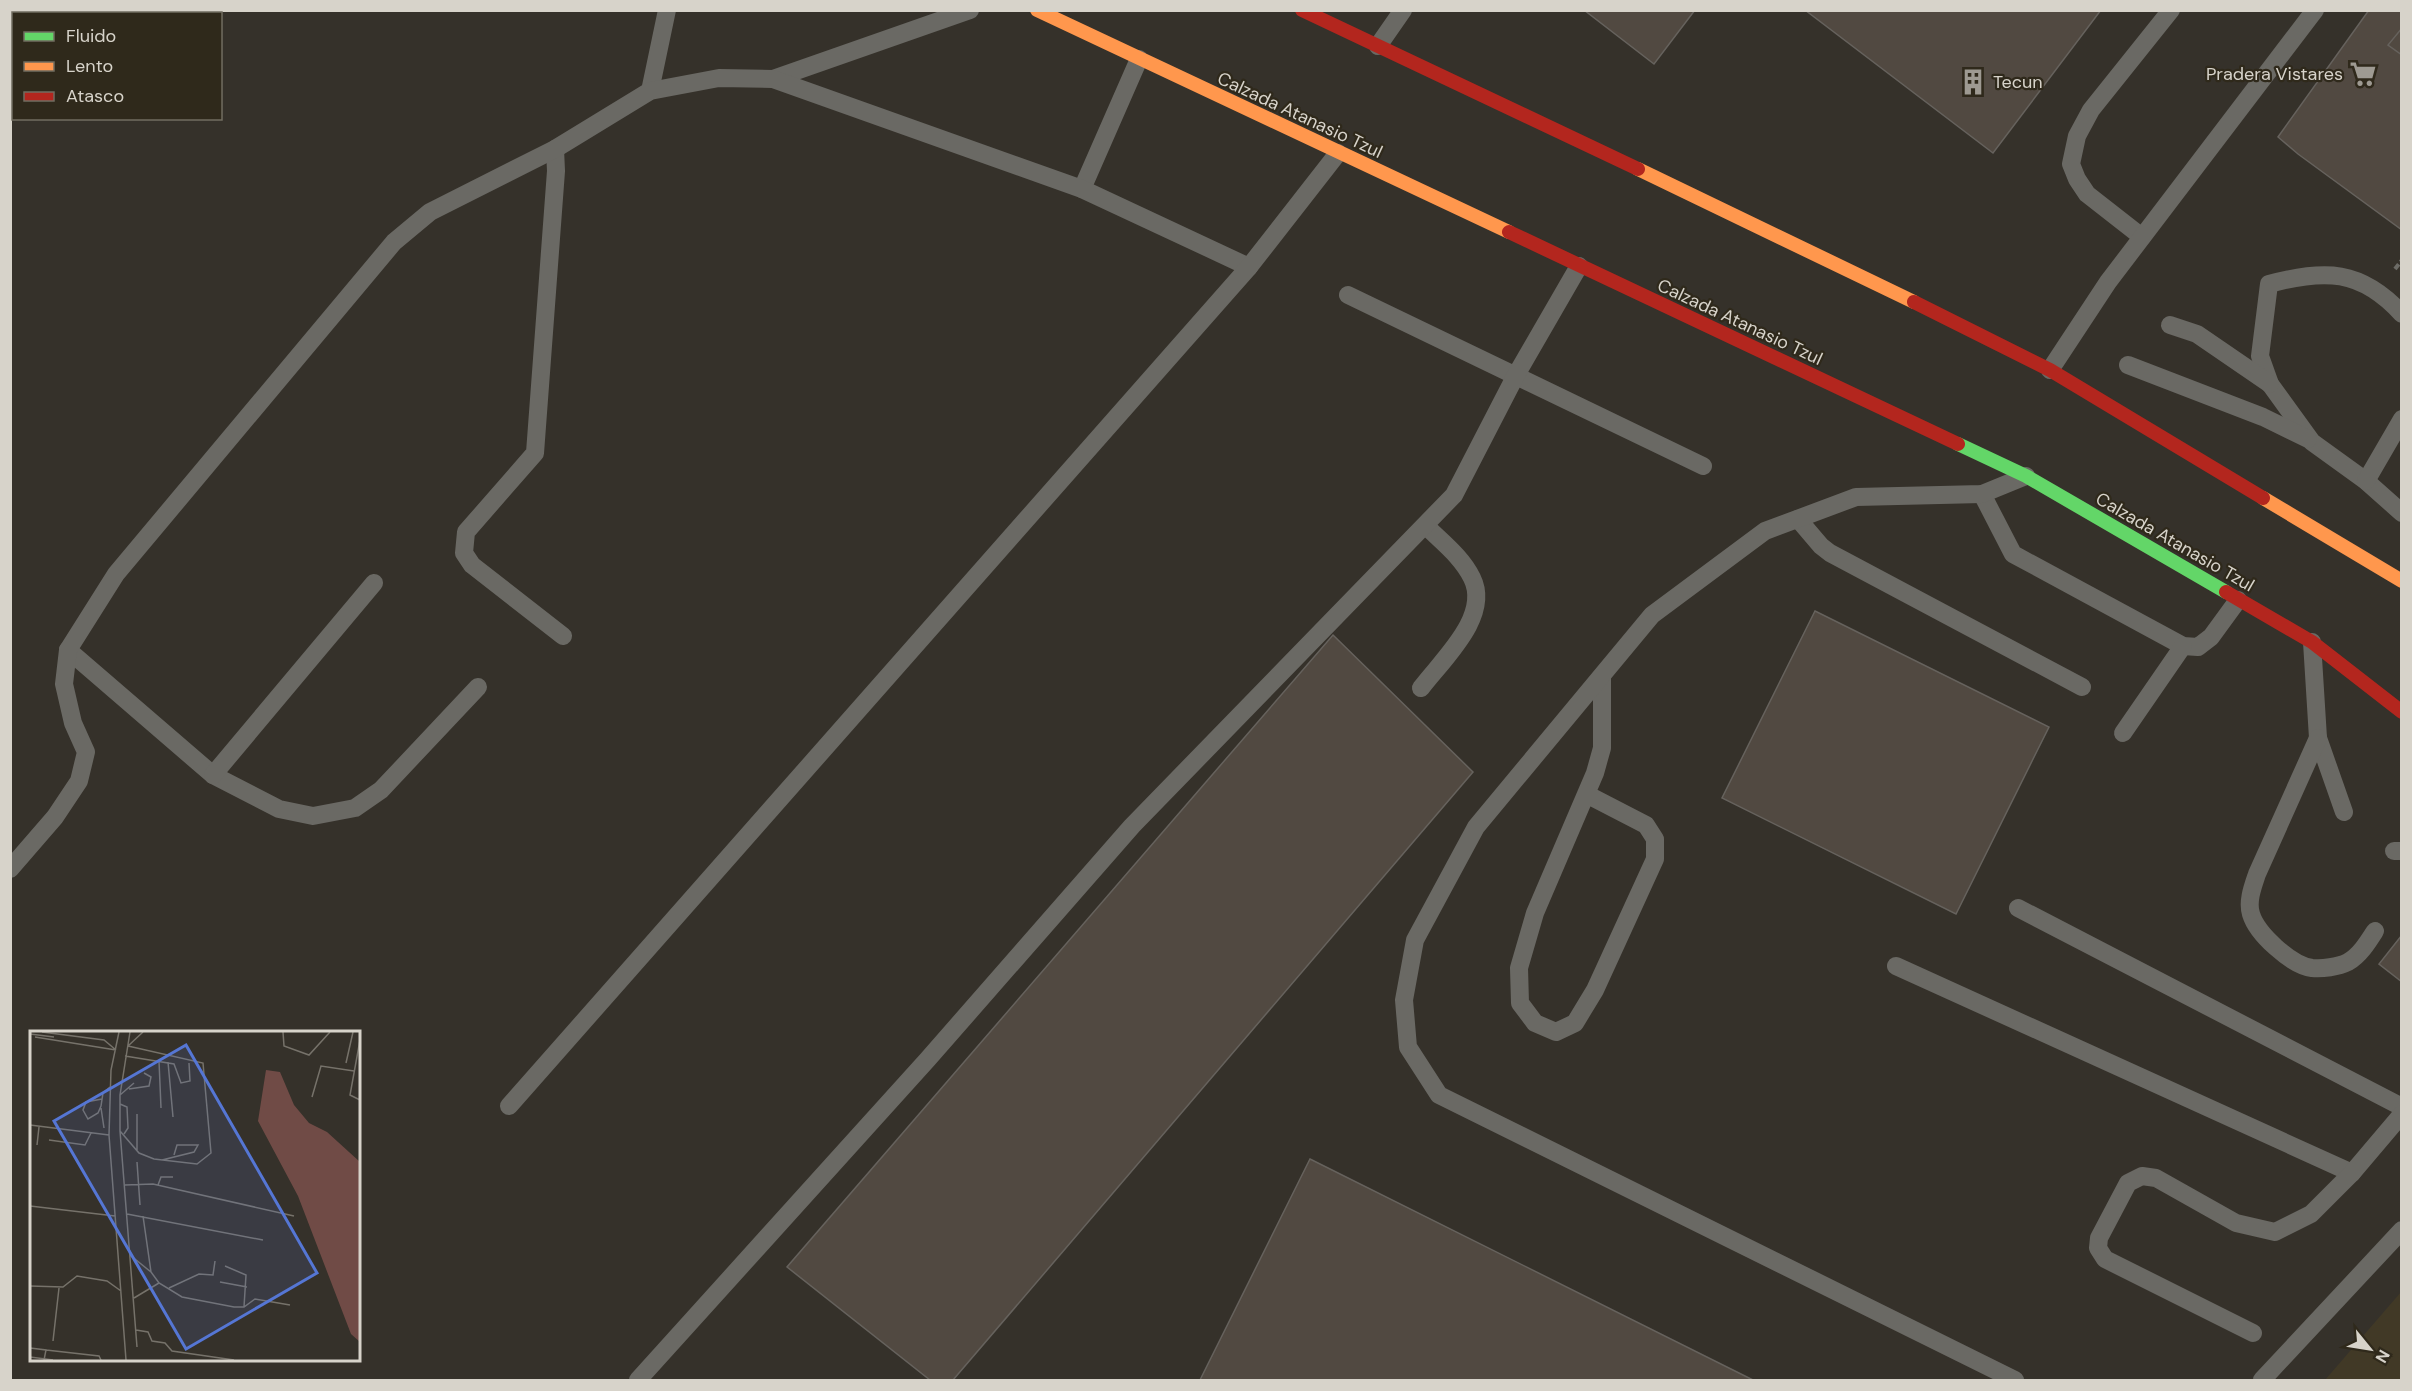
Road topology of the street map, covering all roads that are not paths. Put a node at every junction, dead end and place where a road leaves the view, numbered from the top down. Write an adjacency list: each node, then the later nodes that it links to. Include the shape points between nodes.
1 (667, 10): 11 (lane)
2 (970, 10): 10 (lane)
3 (1037, 10): 9 (main road, Calzada Atanasio Tzul)
4 (1302, 10): 8 (main road)
5 (1403, 10): 8 (lane)
6 (2171, 10): 15 (lane, via 2091,110 2077,136 2071,164 2087,194)
7 (2315, 10): 15 (lane)
8 (1378, 46): 22 (main road, via 1799,244)
9 (1139, 59): 13 (main road, Calzada Atanasio Tzul); 14 (lane)
10 (773, 79): 11 (lane, via 719,78); 14 (lane)
11 (650, 91): 12 (lane)
12 (555, 148): 37 (lane, via 535,453 466,532 464,553 472,565); 40 (lane, via 430,212 394,242 116,574)
13 (1338, 153): 16 (main road, Calzada Atanasio Tzul); 17 (lane)
14 (1082, 189): 17 (lane)
15 (2142, 237): 22 (lane)
16 (1579, 266): 23 (lane); 28 (main road, Calzada Atanasio Tzul)
17 (1249, 267): 55 (lane)
18 (1348, 295): 23 (lane)
19 (2402, 314): 24 (lane, via 2379,291 2332,275 2302,275 2269,284 2260,356)
20 (2170, 325): 24 (lane, via 2197,334)
21 (2128, 365): 26 (lane, via 2252,413)
22 (2050, 370): 34 (main road)
23 (1516, 375): 27 (lane); 33 (lane, via 1454,495)
24 (2270, 384): 26 (lane)
25 (2402, 419): 29 (lane)
26 (2312, 442): 29 (lane)
27 (1703, 466)
28 (2026, 476): 30 (lane); 36 (main road, Calzada Atanasio Tzul)
29 (2366, 481): 31 (lane)
30 (1982, 494): 32 (lane, via 1856,497); 39 (lane, via 2013,554)
31 (2402, 513)
32 (1798, 519): 41 (lane, via 1766,531 1652,615); 43 (lane, via 1830,553)
33 (1426, 526): 44 (lane, via 1456,556 1472,578 1478,596 1475,615); 61 (lane, via 1132,826)
34 (2402, 581)
35 (374, 583): 48 (lane)
36 (2238, 600): 38 (main road, Calzada Atanasio Tzul); 39 (lane, via 2211,637 2198,647)
37 (563, 636)
38 (2312, 642): 45 (main road, Calzada Atanasio Tzul); 47 (lane)
39 (2183, 646): 46 (lane)
40 (68, 650): 48 (lane); 51 (lane, via 64,684 73,723 86,752 79,781)
41 (1602, 676): 49 (lane, via 1602,748); 62 (lane, via 1476,827 1415,940 1404,1000 1408,1047 1439,1095)
42 (477, 687): 48 (lane, via 381,790 355,808 313,816 279,809)
43 (2082, 687)
44 (1420, 688)
45 (2402, 712)
46 (2123, 733)
47 (2318, 738): 50 (lane); 53 (lane, via 2257,874 2251,912 2258,929 2285,955 2310,968 2348,962)
48 (213, 775)
49 (1586, 794): 49 (lane, via 1535,913 1519,968 1520,1004 1534,1023 1556,1032 1575,1023 1595,990 1655,859 1655,839 1646,825)
50 (2344, 812)
51 (10, 869)
52 (2018, 908): 56 (lane)
53 (2375, 931)
54 (1896, 966): 58 (lane)
55 (509, 1106)
56 (2402, 1107)
57 (2402, 1114): 58 (lane)
58 (2352, 1173): 60 (lane, via 2311,1214 2275,1232 2236,1223 2156,1178 2142,1176 2128,1183 2099,1238 2098,1248 2105,1259)
59 (2402, 1230): 63 (lane)
60 (2253, 1333)
61 (638, 1380)
62 (2015, 1380)
63 (2262, 1380)

